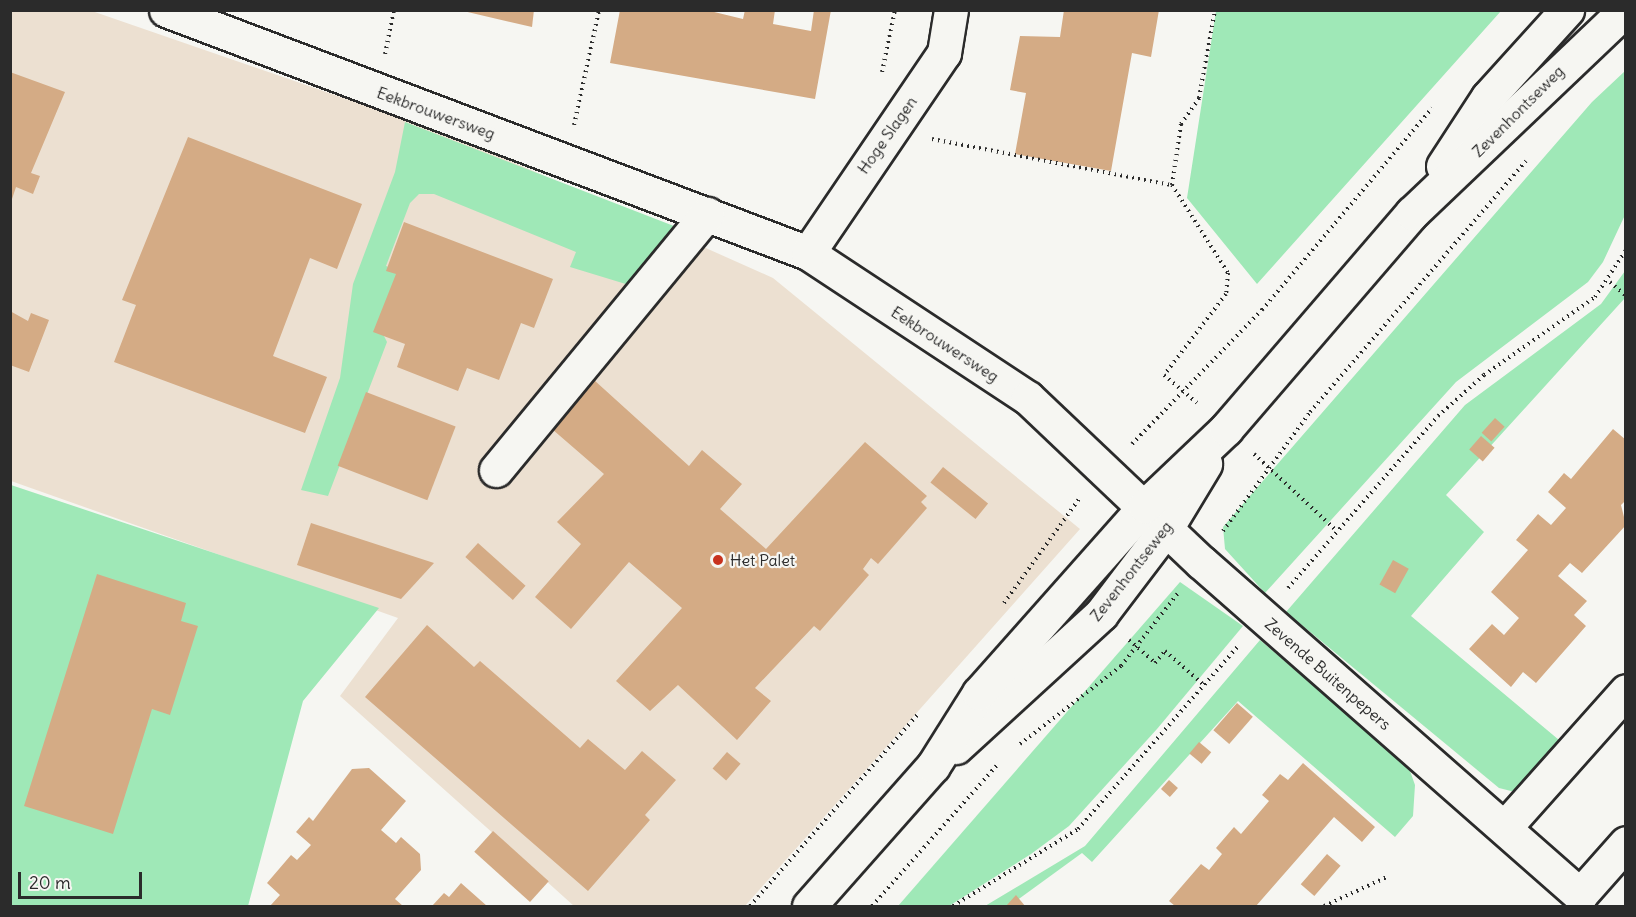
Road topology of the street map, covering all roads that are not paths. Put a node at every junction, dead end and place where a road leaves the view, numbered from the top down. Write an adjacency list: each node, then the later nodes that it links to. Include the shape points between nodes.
1 (166, 10): 6 (street, Eekbrouwersweg)
2 (951, 10): 7 (street, Hoge Slagen, via 944,53)
3 (1567, 10): 5 (street, Zevenhontseweg, via 1488,97)
4 (1625, 10): 5 (street, Zevenhontseweg)
5 (1412, 213): 9 (street, Zevenhontseweg, via 1226,429)
6 (706, 214): 7 (street, Eekbrouwersweg); 8 (street)
7 (808, 253): 9 (street, Eekbrouwersweg, via 1028,398)
8 (496, 470)
9 (1156, 517): 11 (street, Zevende Buitenpepers, via 1201,562); 13 (street, Zevenhontseweg, via 979,693 933,766)
10 (1626, 691): 11 (street)
11 (1505, 827): 12 (street, Zevende Buitenpepers, via 1580,895)
12 (1626, 843)
13 (809, 906)

